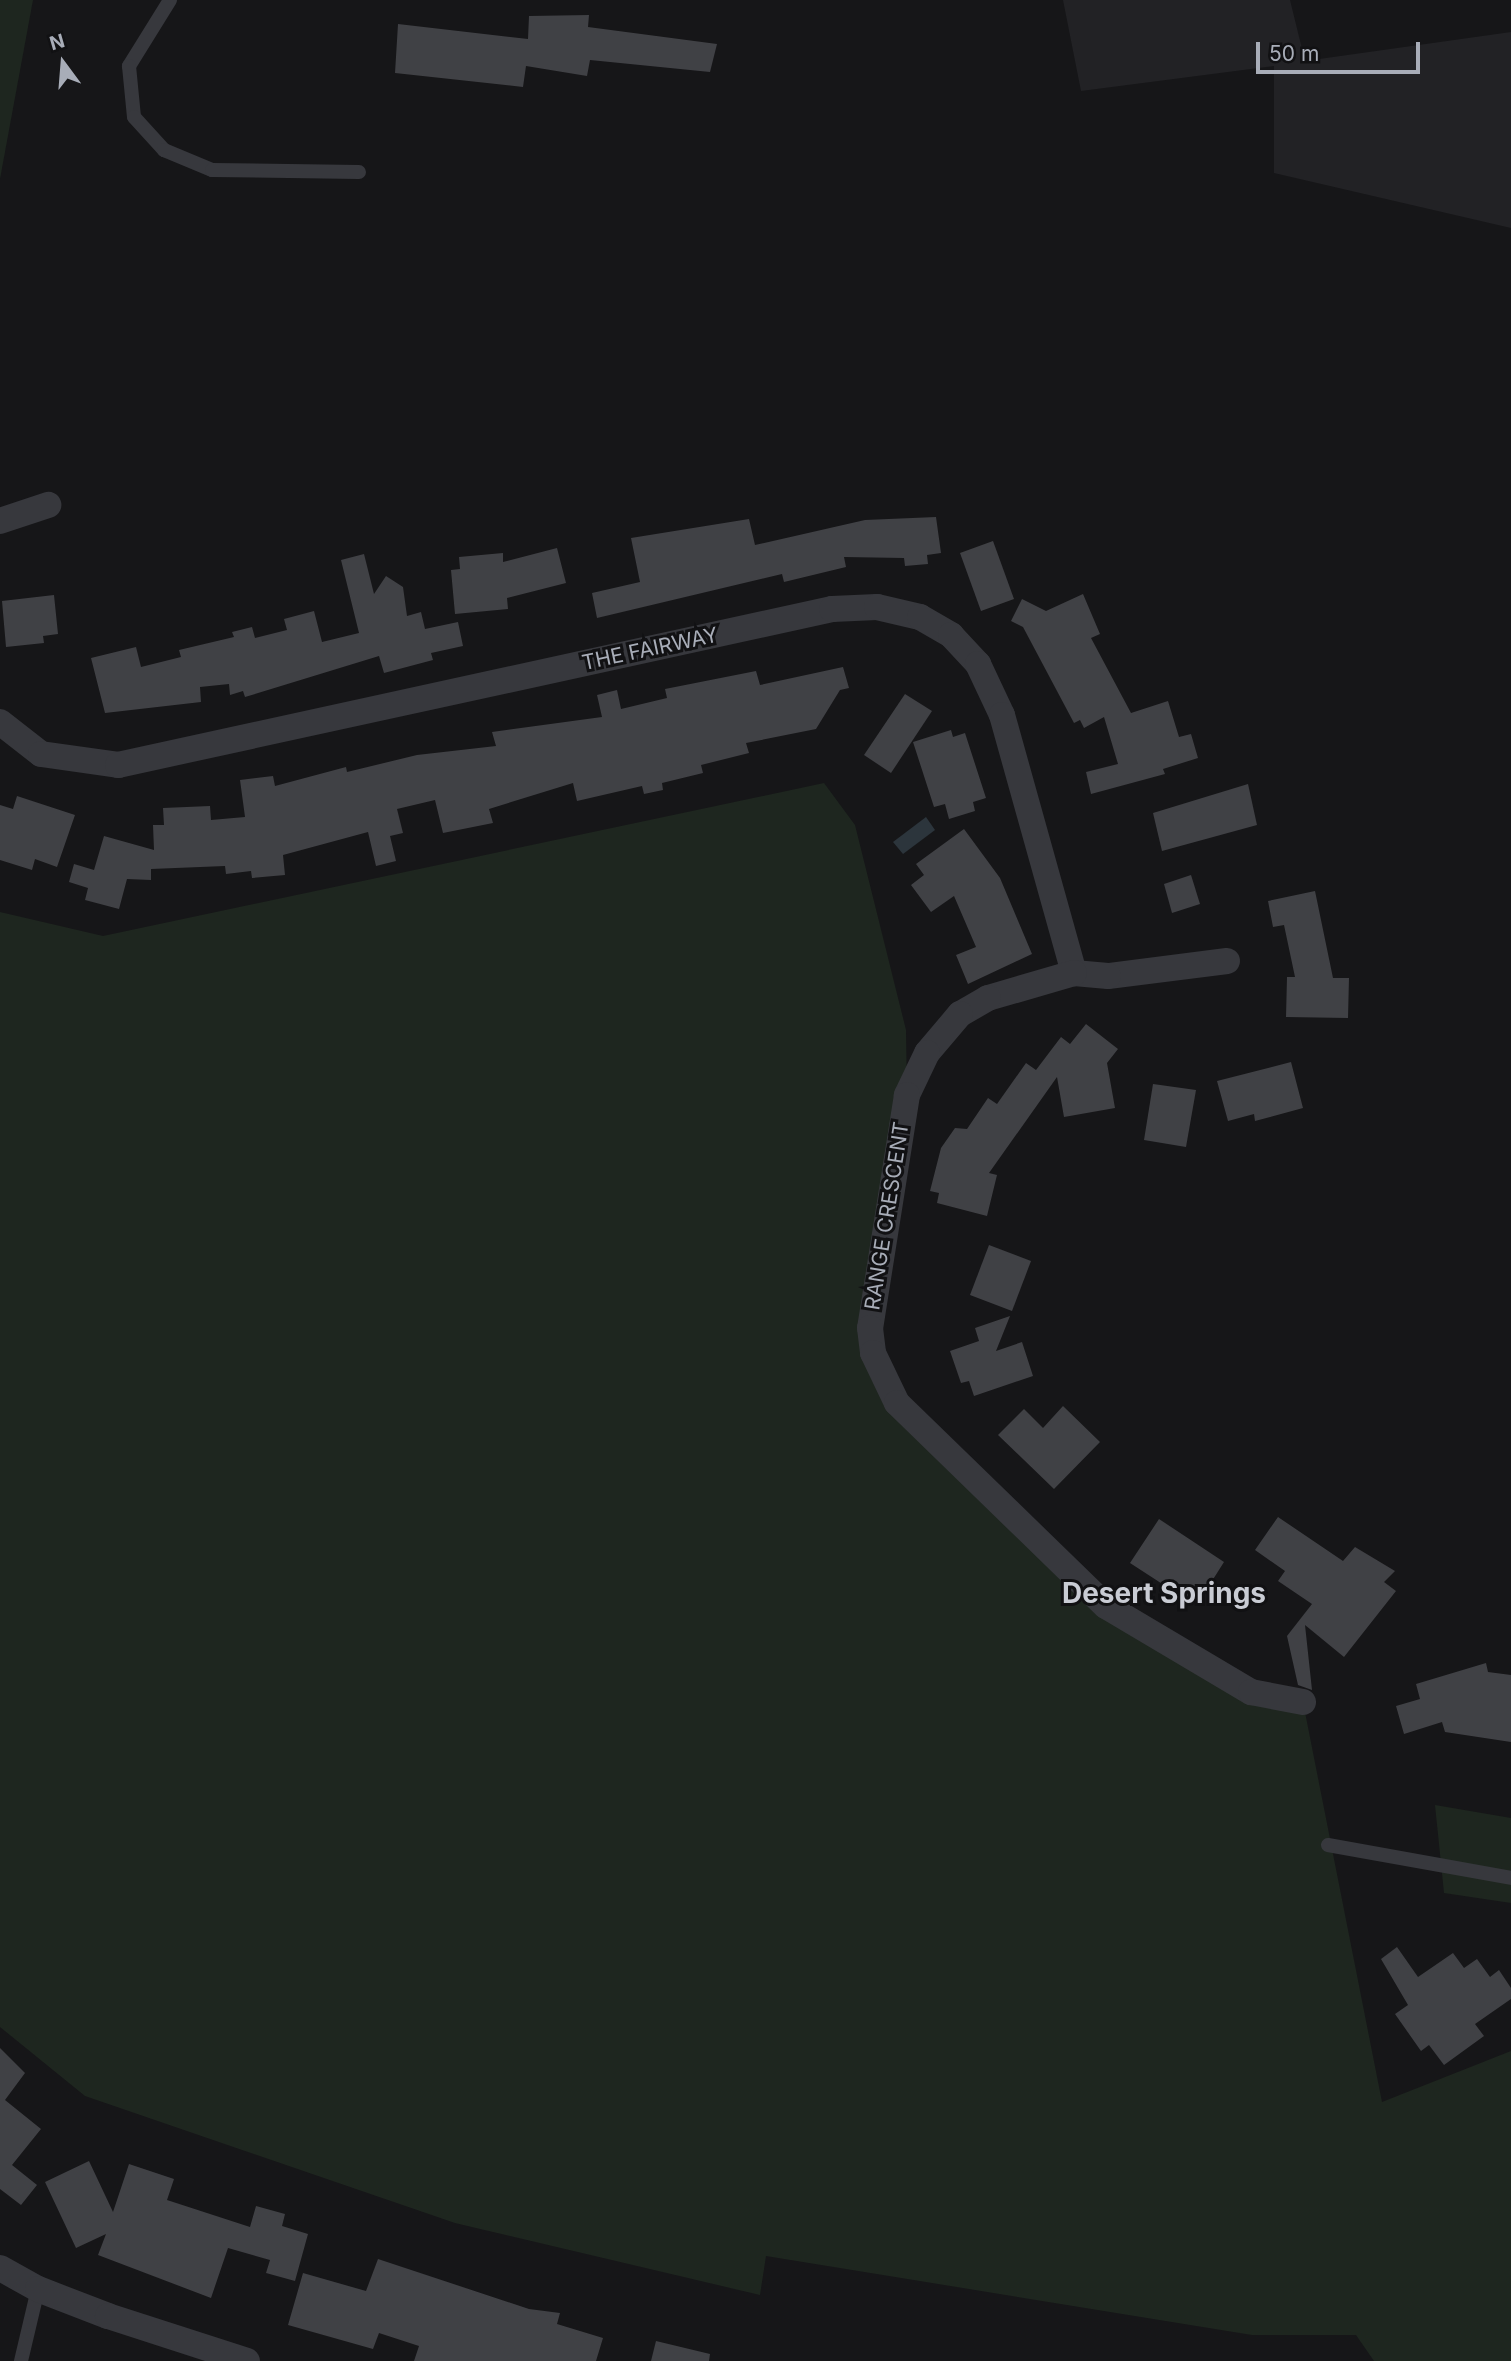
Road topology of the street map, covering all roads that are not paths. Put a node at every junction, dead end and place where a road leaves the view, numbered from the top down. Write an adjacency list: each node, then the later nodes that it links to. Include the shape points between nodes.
1 (170, 0): 2 (lane, via 130,66 134,117 164,150 212,170)
2 (359, 172)
3 (48, 505): 4 (street)
4 (0, 521)
5 (0, 722): 7 (street, THE FAIRWAY, via 41,754 118,765 832,609 877,607 920,617 951,635 978,664 1002,715)
6 (1227, 961): 7 (street, RANGE CRESCENT, via 1108,976)
7 (1074, 973): 8 (street, RANGE CRESCENT, via 988,998 960,1014 927,1053 907,1095 870,1307 873,1353 897,1403 1106,1606 1251,1692)
8 (1303, 1702)
9 (1328, 1844): 10 (lane)
10 (1511, 1878)
11 (0, 2268): 12 (street)
12 (38, 2289): 13 (lane); 14 (street)
13 (20, 2361)
14 (247, 2361)

